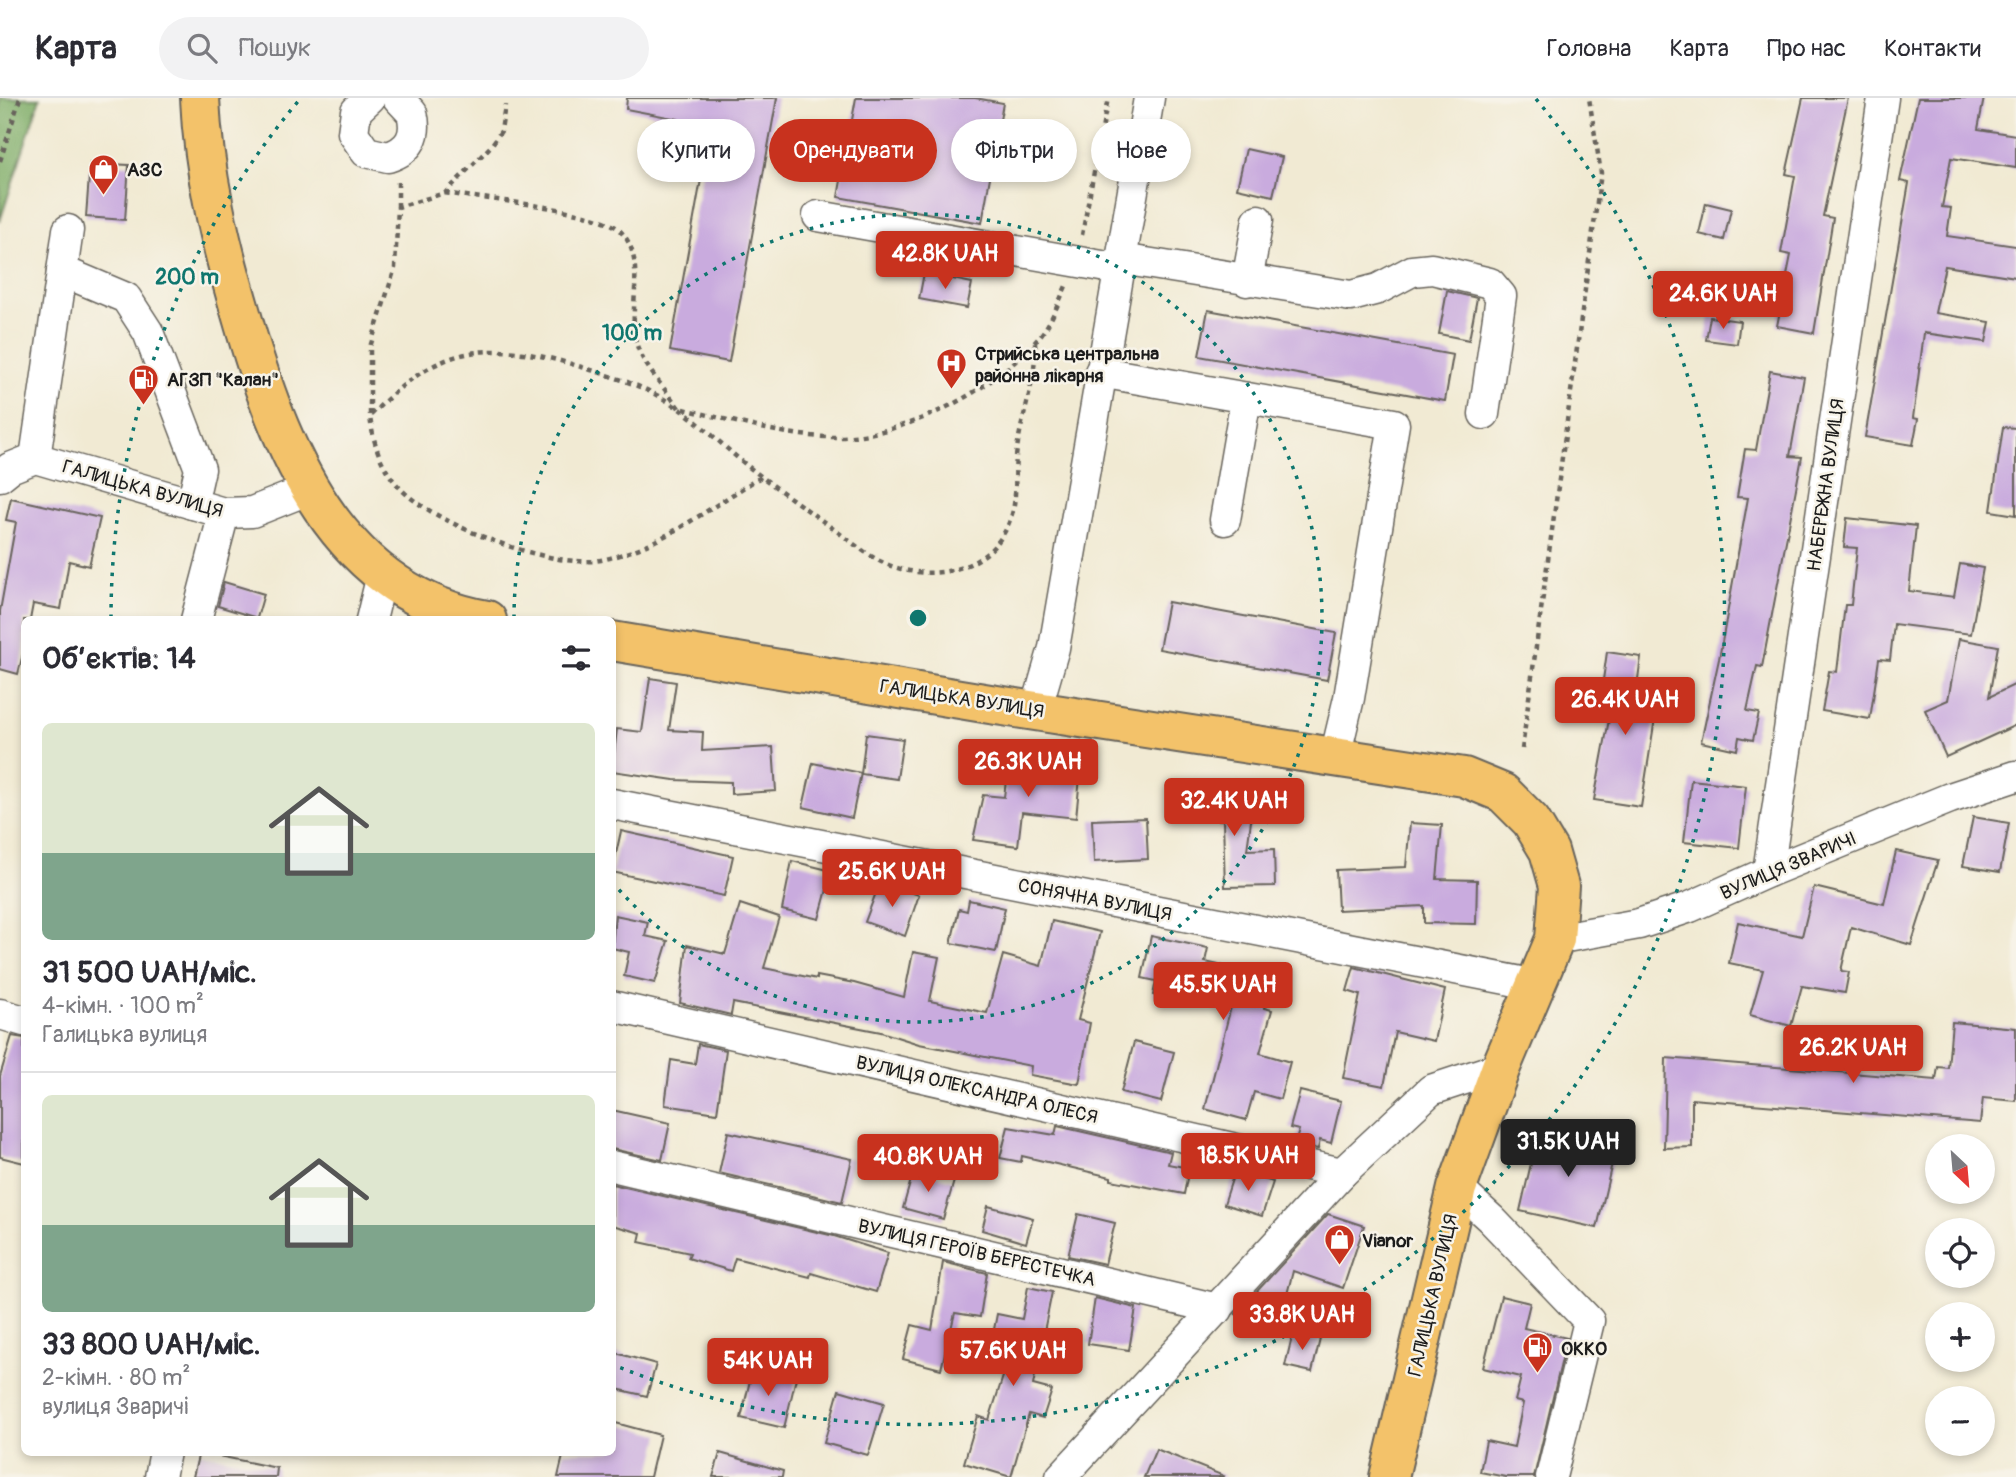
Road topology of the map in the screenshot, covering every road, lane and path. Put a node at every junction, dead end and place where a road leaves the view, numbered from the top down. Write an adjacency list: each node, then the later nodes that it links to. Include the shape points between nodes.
1 (20, 98): 10 (path)
2 (200, 98): 28 (highway, via 221,246 263,390)
3 (370, 98): 8 (street, via 356,111 353,133 366,152 376,157 388,157 408,146 414,136)
4 (1108, 98): 15 (path)
5 (1149, 98): 16 (street)
6 (1589, 98): 38 (path, via 1601,173)
7 (1883, 98): 42 (street, НАБЕРЕЖНА ВУЛИЦЯ)
8 (408, 103)
9 (505, 105): 11 (path, via 501,131)
10 (0, 161)
11 (445, 193): 22 (path, via 591,216 617,228 631,248 635,267 633,318 639,351); 24 (path, via 398,207 395,268 370,347)
12 (818, 216): 15 (street)
13 (1258, 220): 18 (street)
14 (68, 230): 17 (street)
15 (1077, 261): 16 (street); 19 (path, via 1051,320)
16 (1120, 264): 18 (street); 20 (street)
17 (62, 271): 25 (street); 29 (street, via 126,298 148,332 200,469)
18 (1247, 281): 23 (street, via 1351,296 1378,289 1412,271 1432,269 1490,283 1501,296)
19 (1035, 342): 22 (path, via 987,383 949,407 870,434 806,435); 27 (path, via 1036,366 1016,456 1015,500 1009,522 980,558 961,568 940,574 899,569 875,559)
20 (1100, 372): 21 (street); 37 (street, via 1054,648)
21 (1246, 398): 31 (street); 39 (street, via 1394,424)
22 (679, 408): 24 (path, via 622,380 517,350 477,352 440,361 411,377); 27 (path)
23 (1484, 414)
24 (370, 416): 27 (path, via 373,442 384,466 420,507 511,548 563,559 598,561 667,537)
25 (35, 458): 26 (street); 29 (street, ГАЛИЦЬКА ВУЛИЦЯ)
26 (0, 476)
27 (761, 477)
28 (310, 489): 30 (street, ГАЛИЦЬКА ВУЛИЦЯ, via 253,512); 32 (highway, via 339,533)
29 (192, 504): 30 (street, ГАЛИЦЬКА ВУЛИЦЯ)
30 (224, 513): 33 (street)
31 (1225, 520)
32 (382, 575): 34 (street); 35 (highway, via 428,604)
33 (197, 616)
34 (372, 616)
35 (470, 616)
36 (616, 641): 37 (highway, ГАЛИЦЬКА ВУЛИЦЯ)
37 (1036, 710): 39 (highway, ГАЛИЦЬКА ВУЛИЦЯ)
38 (1522, 748)
39 (1335, 757): 43 (highway, ГАЛИЦЬКА ВУЛИЦЯ, via 1464,777 1503,793 1531,821 1549,851 1559,886)
40 (2016, 776): 42 (street, ВУЛИЦЯ ЗВАРИЧІ)
41 (616, 805): 44 (street, СОНЯЧНА ВУЛИЦЯ)
42 (1768, 872): 43 (street, ВУЛИЦЯ ЗВАРИЧІ, via 1639,924)
43 (1555, 939): 44 (highway, ГАЛИЦЬКА ВУЛИЦЯ)
44 (1537, 985): 48 (highway, ГАЛИЦЬКА ВУЛИЦЯ)
45 (616, 1007): 50 (street, ВУЛИЦЯ ОЛЕКСАНДРА ОЛЕСЯ)
46 (0, 1014): 47 (street)
47 (21, 1020)
48 (1501, 1067): 50 (street, via 1431,1090); 51 (highway, ГАЛИЦЬКА ВУЛИЦЯ)
49 (616, 1167): 52 (street, ВУЛИЦЯ ГЕРОЇВ БЕРЕСТЕЧКА)
50 (1342, 1173): 52 (street)
51 (1457, 1188): 56 (highway, ГАЛИЦЬКА ВУЛИЦЯ); 57 (street, via 1589,1321)
52 (1218, 1309): 55 (street)
53 (164, 1456): 54 (street)
54 (160, 1477)
55 (1061, 1477)
56 (1390, 1477)
57 (1551, 1477)

